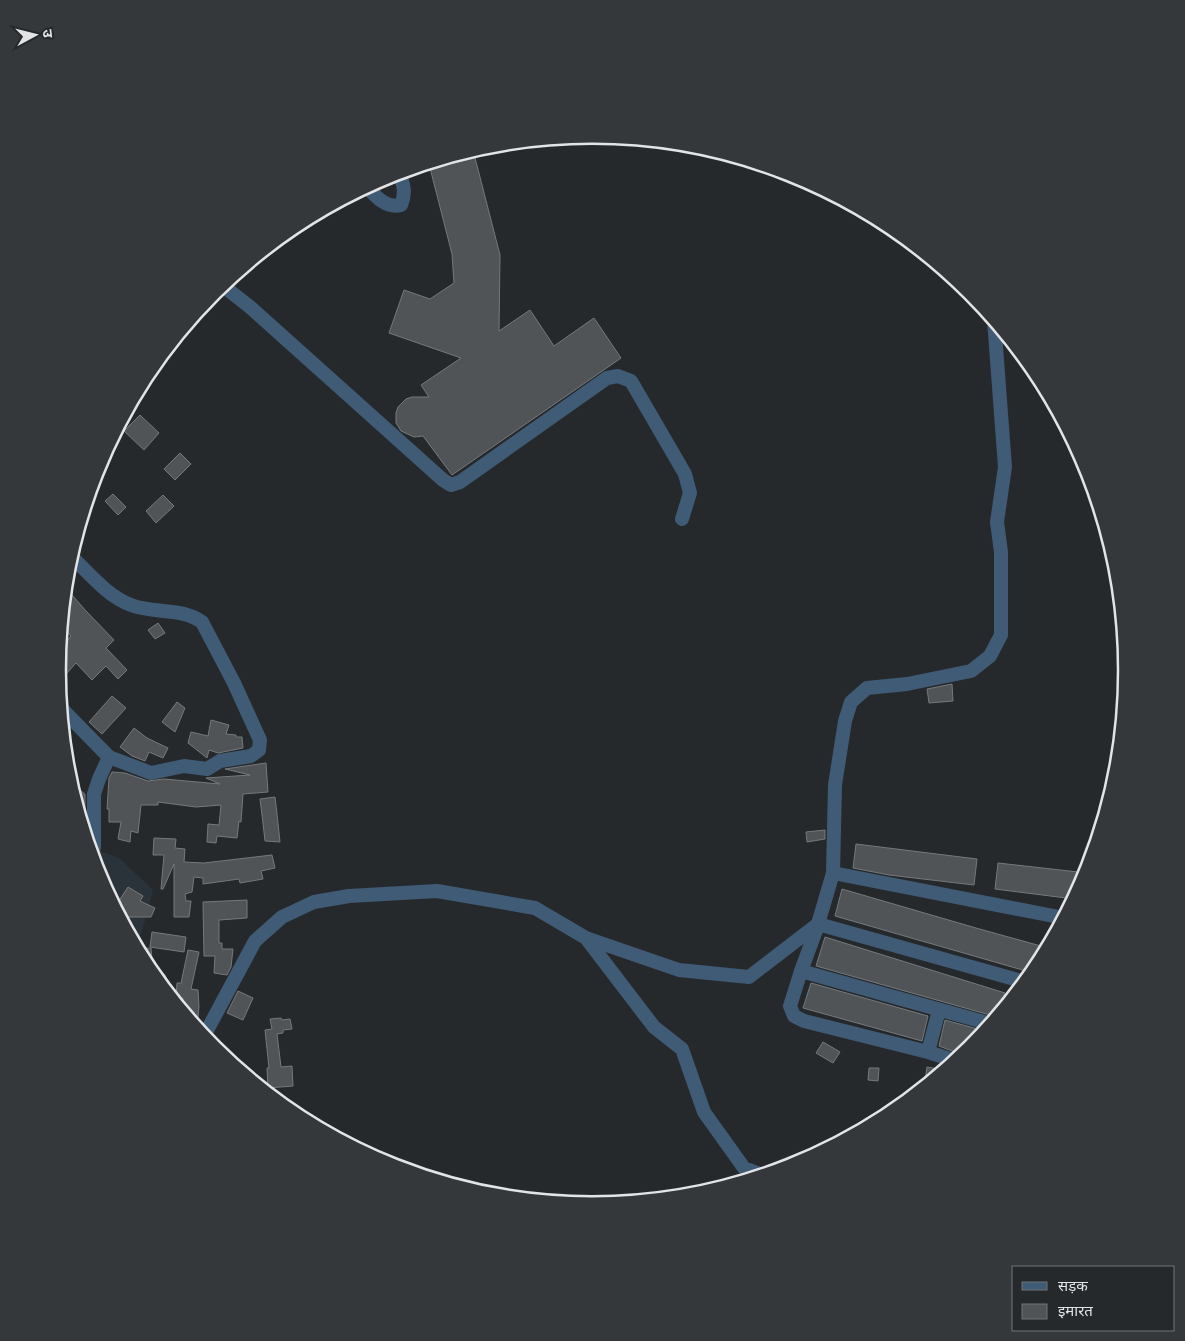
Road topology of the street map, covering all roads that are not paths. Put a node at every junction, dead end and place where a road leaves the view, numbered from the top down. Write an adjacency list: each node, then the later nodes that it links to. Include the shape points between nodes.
1 (402, 180): 2 (street, via 404,198 401,205 386,204)
2 (373, 193)
3 (228, 291): 5 (street, via 451,485 460,482 607,378 618,376 631,381 685,474 690,493)
4 (995, 332): 10 (street, via 1005,466 997,522 1001,552 1001,635 990,656 971,671 907,684 867,688 851,702 835,786)
5 (682, 519)
6 (77, 562): 8 (street, via 120,600 132,606 194,616 202,622 260,740 259,750 251,756 220,761 207,769 184,766 151,773)
7 (68, 715): 8 (street)
8 (109, 757): 9 (street, via 94,794)
9 (94, 840)
10 (833, 873): 11 (street); 12 (street)
11 (1057, 917)
12 (818, 924): 13 (street, via 748,977 679,970); 14 (street); 15 (street)
13 (586, 938): 18 (street, via 535,908 436,891 349,896 314,902 282,917 255,941); 21 (street, via 654,1027 682,1049 704,1112 744,1168)
14 (801, 971): 16 (street); 19 (street, via 790,1006 794,1016)
15 (1018, 980)
16 (939, 1010): 17 (street); 19 (street)
17 (984, 1022)
18 (208, 1029)
19 (928, 1052): 20 (street)
20 (948, 1058)
21 (753, 1172)

